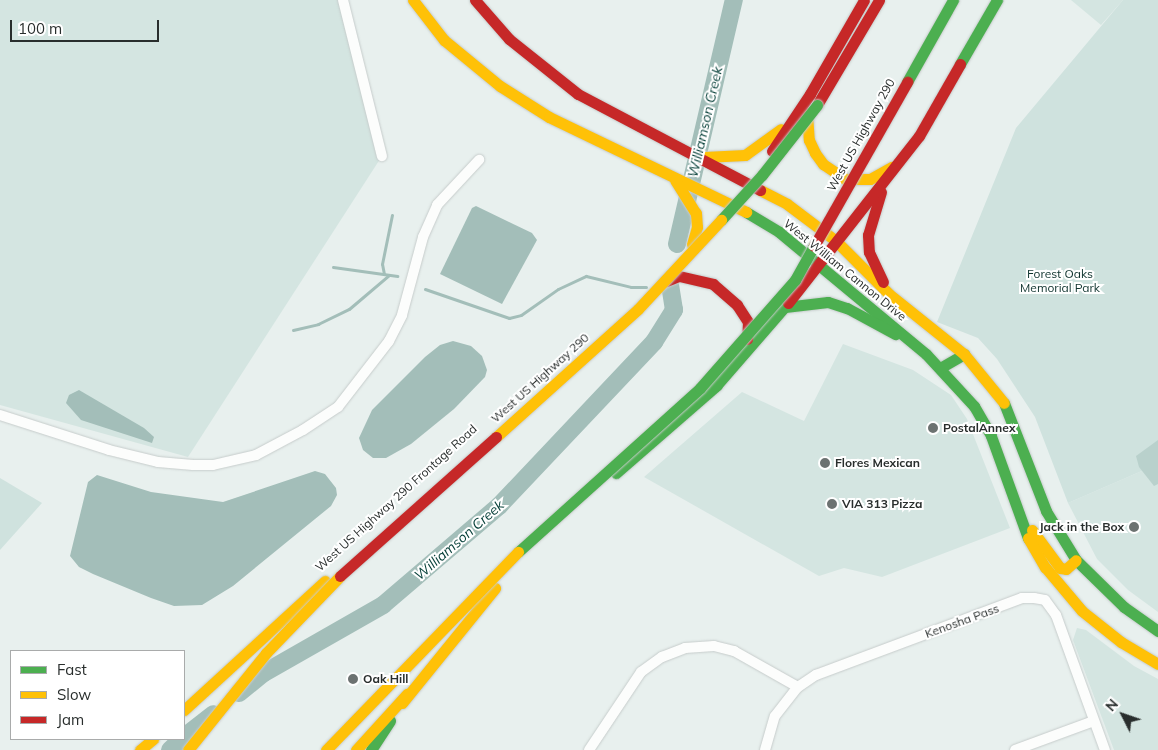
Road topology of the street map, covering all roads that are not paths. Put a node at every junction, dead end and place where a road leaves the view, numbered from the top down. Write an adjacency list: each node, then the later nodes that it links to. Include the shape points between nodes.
1 (343, 0): 10 (street)
2 (413, 0): 14 (main road, West William Cannon Drive, via 444,40 500,86 549,117)
3 (475, 0): 11 (main road, West William Cannon Drive, via 509,39 578,94)
4 (864, 0): 8 (main road, West US Highway 290 Frontage Road)
5 (879, 0): 39 (main road, West US Highway 290, bridge, via 817,105 736,203 638,309 338,578 266,652)
6 (953, 0): 40 (main road, West US Highway 290, bridge, via 795,280 700,388 536,533)
7 (997, 0): 13 (main road, via 919,136)
8 (810, 94): 9 (main road, West US Highway 290 Frontage Road); 13 (main road, via 806,122 809,140 823,164 845,179 870,179)
9 (796, 114): 11 (main road, via 755,150 724,158); 16 (main road, West US Highway 290 Frontage Road)
10 (382, 156)
11 (699, 157): 16 (main road, West William Cannon Drive)
12 (479, 160): 28 (street, via 437,205 423,237 406,306 389,341 338,407 303,430 256,455 213,465 194,465 158,462 117,452)
13 (898, 164): 15 (main road)
14 (671, 176): 17 (main road, West William Cannon Drive); 19 (main road, via 685,192 696,213 697,227)
15 (886, 178): 18 (main road); 22 (main road, via 872,210 868,235 869,252)
16 (748, 182): 17 (main road, West US Highway 290 Frontage Road); 18 (main road, West William Cannon Drive, via 787,204)
17 (731, 204): 19 (main road, West US Highway 290 Frontage Road); 20 (main road, West William Cannon Drive, via 779,232)
18 (835, 240): 20 (main road); 22 (main road, West William Cannon Drive)
19 (692, 244): 21 (main road, West US Highway 290 Frontage Road)
20 (818, 263): 23 (main road); 24 (main road, West William Cannon Drive)
21 (646, 290): 26 (main road, via 678,276 713,284 737,305 748,322 749,333); 35 (main road, West US Highway 290 Frontage Road)
22 (889, 294): 25 (main road, West William Cannon Drive)
23 (785, 307): 24 (main road, via 828,302 847,308 885,331); 26 (main road)
24 (909, 340): 27 (main road, West William Cannon Drive)
25 (964, 354): 27 (main road); 30 (main road, via 996,391 1012,417 1046,511)
26 (741, 356): 34 (main road, via 716,386 572,511 510,572)
27 (940, 368): 29 (main road, West William Cannon Drive, via 974,406 991,436)
28 (0, 415)
29 (1016, 513): 30 (main road, via 1060,568 1069,567); 32 (main road, West William Cannon Drive, via 1045,567 1082,611 1121,642)
30 (1076, 560): 31 (main road, via 1124,608)
31 (1158, 631)
32 (1158, 664)
33 (798, 687): 36 (street, Kenosha Pass, via 825,671 1022,598 1034,598 1044,600 1056,615); 43 (street, via 734,651 714,646 686,648 662,657 641,672); 44 (street, Kenosha Pass, via 774,716)
34 (407, 694): 41 (main road); 42 (main road)
35 (185, 709)
36 (1094, 721): 45 (street); 46 (street, Kenosha Pass)
37 (152, 740): 38 (main road)
38 (140, 750)
39 (188, 750)
40 (326, 750)
41 (356, 750)
42 (371, 750)
43 (588, 750)
44 (765, 750)
45 (1015, 750)
46 (1105, 750)

